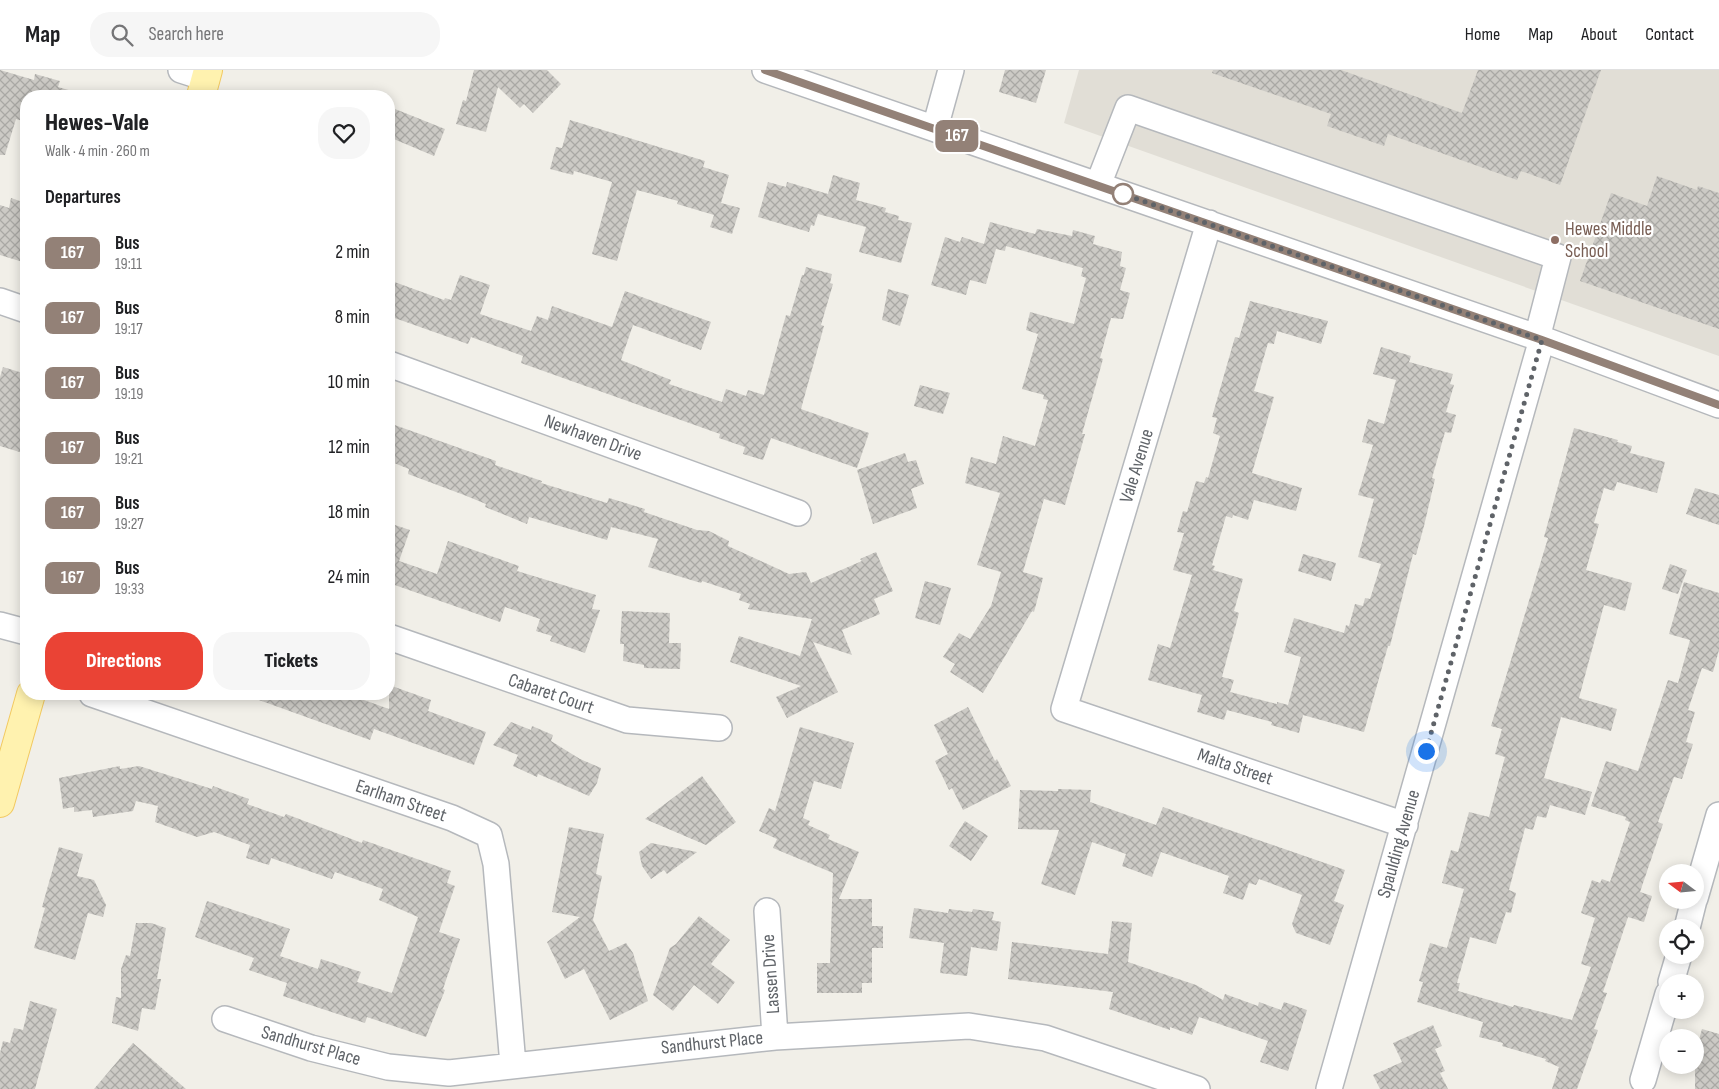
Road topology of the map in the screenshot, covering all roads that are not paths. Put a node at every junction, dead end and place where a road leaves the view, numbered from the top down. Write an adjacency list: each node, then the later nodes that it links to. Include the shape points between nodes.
1 (765, 70): 3 (street)
2 (951, 70): 3 (street)
3 (934, 128): 4 (street)
4 (1098, 185): 5 (street); 8 (street, Spaulding Avenue, via 1128,108 1558,257)
5 (1209, 223): 8 (street); 17 (street, Vale Avenue)
6 (0, 301): 7 (street)
7 (20, 308)
8 (1540, 339): 10 (street); 21 (street, Spaulding Avenue)
9 (395, 366): 11 (street, Newhaven Drive)
10 (1719, 405)
11 (798, 512)
12 (0, 625): 13 (street)
13 (20, 630)
14 (395, 639): 18 (street, Cabaret Court, via 628,720)
15 (29, 700): 19 (main road)
16 (109, 700): 27 (street, Earlham Street, via 452,818 490,835 496,864)
17 (1064, 709): 21 (street, Malta Street)
18 (718, 728)
19 (0, 803)
20 (1719, 815): 22 (street)
21 (1405, 825): 30 (street, Spaulding Avenue)
22 (1704, 868)
23 (766, 911): 26 (street, Lassen Drive)
24 (224, 1019): 27 (street, Sandhurst Place, via 311,1048 388,1067 449,1073)
25 (1661, 1019): 28 (street)
26 (775, 1036): 27 (street, Sandhurst Place); 29 (street, Sandhurst Place, via 969,1026 1045,1038)
27 (513, 1065)
28 (1643, 1080)
29 (1198, 1089)
30 (1328, 1089)

